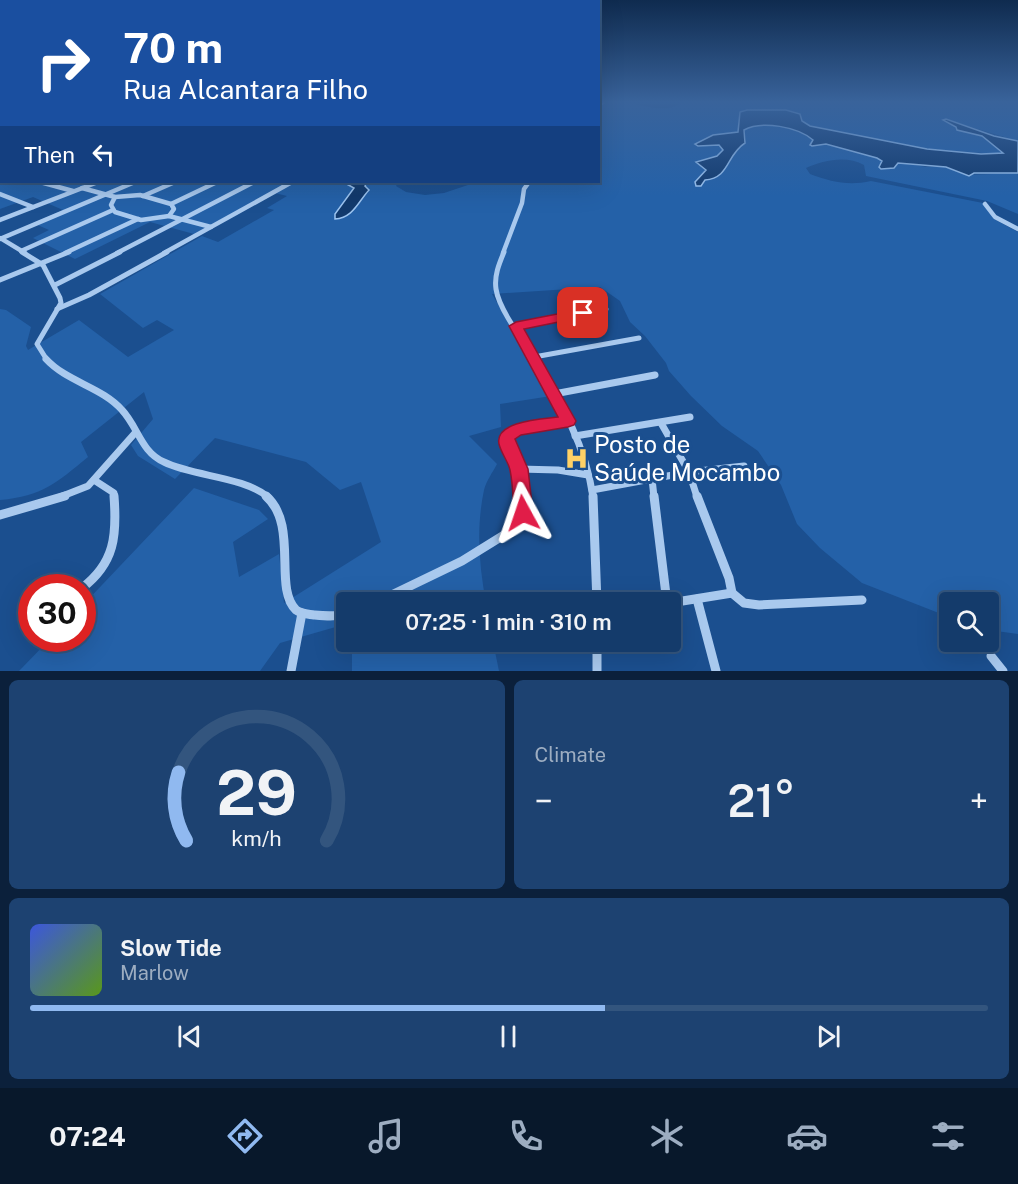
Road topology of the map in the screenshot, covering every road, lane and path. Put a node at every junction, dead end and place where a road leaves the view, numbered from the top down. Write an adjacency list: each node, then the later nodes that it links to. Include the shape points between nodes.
1 (44, 183): 10 (street)
2 (95, 183): 9 (street)
3 (132, 183): 12 (street)
4 (173, 183): 13 (street)
5 (215, 183): 15 (street)
6 (252, 183): 21 (street)
7 (290, 183): 23 (street)
8 (528, 183): 32 (street, via 497,269 498,298)
9 (82, 188): 10 (street); 12 (street)
10 (73, 191): 17 (street)
11 (0, 194): 17 (street)
12 (105, 194): 14 (street); 25 (street)
13 (143, 196): 14 (street); 15 (street)
14 (115, 197): 18 (street, via 111,202)
15 (171, 204): 19 (street, via 175,208)
16 (985, 204): 24 (street, via 994,217)
17 (33, 207): 22 (street)
18 (113, 210): 20 (street); 26 (street)
19 (169, 216): 20 (street); 21 (street)
20 (138, 219): 27 (street)
21 (181, 219): 23 (street); 29 (street)
22 (0, 220)
23 (211, 227): 30 (street)
24 (1018, 229)
25 (0, 238): 26 (street)
26 (21, 251): 27 (street)
27 (43, 263): 28 (street); 29 (street)
28 (0, 280)
29 (55, 285): 30 (street, via 61,299)
30 (57, 309): 40 (street, via 37,347 61,372 122,408)
31 (606, 309): 32 (street)
32 (516, 326): 34 (street)
33 (639, 338): 34 (street)
34 (534, 357): 36 (street)
35 (655, 375): 36 (street)
36 (554, 394): 38 (street)
37 (690, 417): 39 (street)
38 (568, 421): 41 (street); 43 (street, via 510,433 507,443)
39 (661, 423): 41 (street); 44 (street)
40 (135, 433): 47 (street); 58 (street, via 160,460 254,488 266,496 279,513 290,598)
41 (575, 436): 45 (street)
42 (744, 466): 44 (street)
43 (519, 469): 45 (street); 51 (street, via 523,509 517,527 462,561)
44 (689, 472): 46 (street); 54 (street)
45 (588, 475): 48 (street)
46 (652, 479): 48 (street); 53 (street)
47 (94, 480): 49 (street, via 76,492); 50 (street, via 114,493 114,524 103,568)
48 (592, 490): 52 (street)
49 (0, 515)
50 (96, 577)
51 (398, 592)
52 (597, 592)
53 (667, 592)
54 (732, 593): 55 (street); 56 (street, via 744,603 759,605)
55 (697, 599): 57 (street); 64 (street)
56 (862, 600)
57 (681, 601)
58 (302, 614): 59 (street); 62 (street)
59 (336, 617)
60 (597, 652): 63 (street)
61 (991, 656): 65 (street)
62 (291, 671)
63 (597, 671)
64 (716, 671)
65 (1003, 671)

